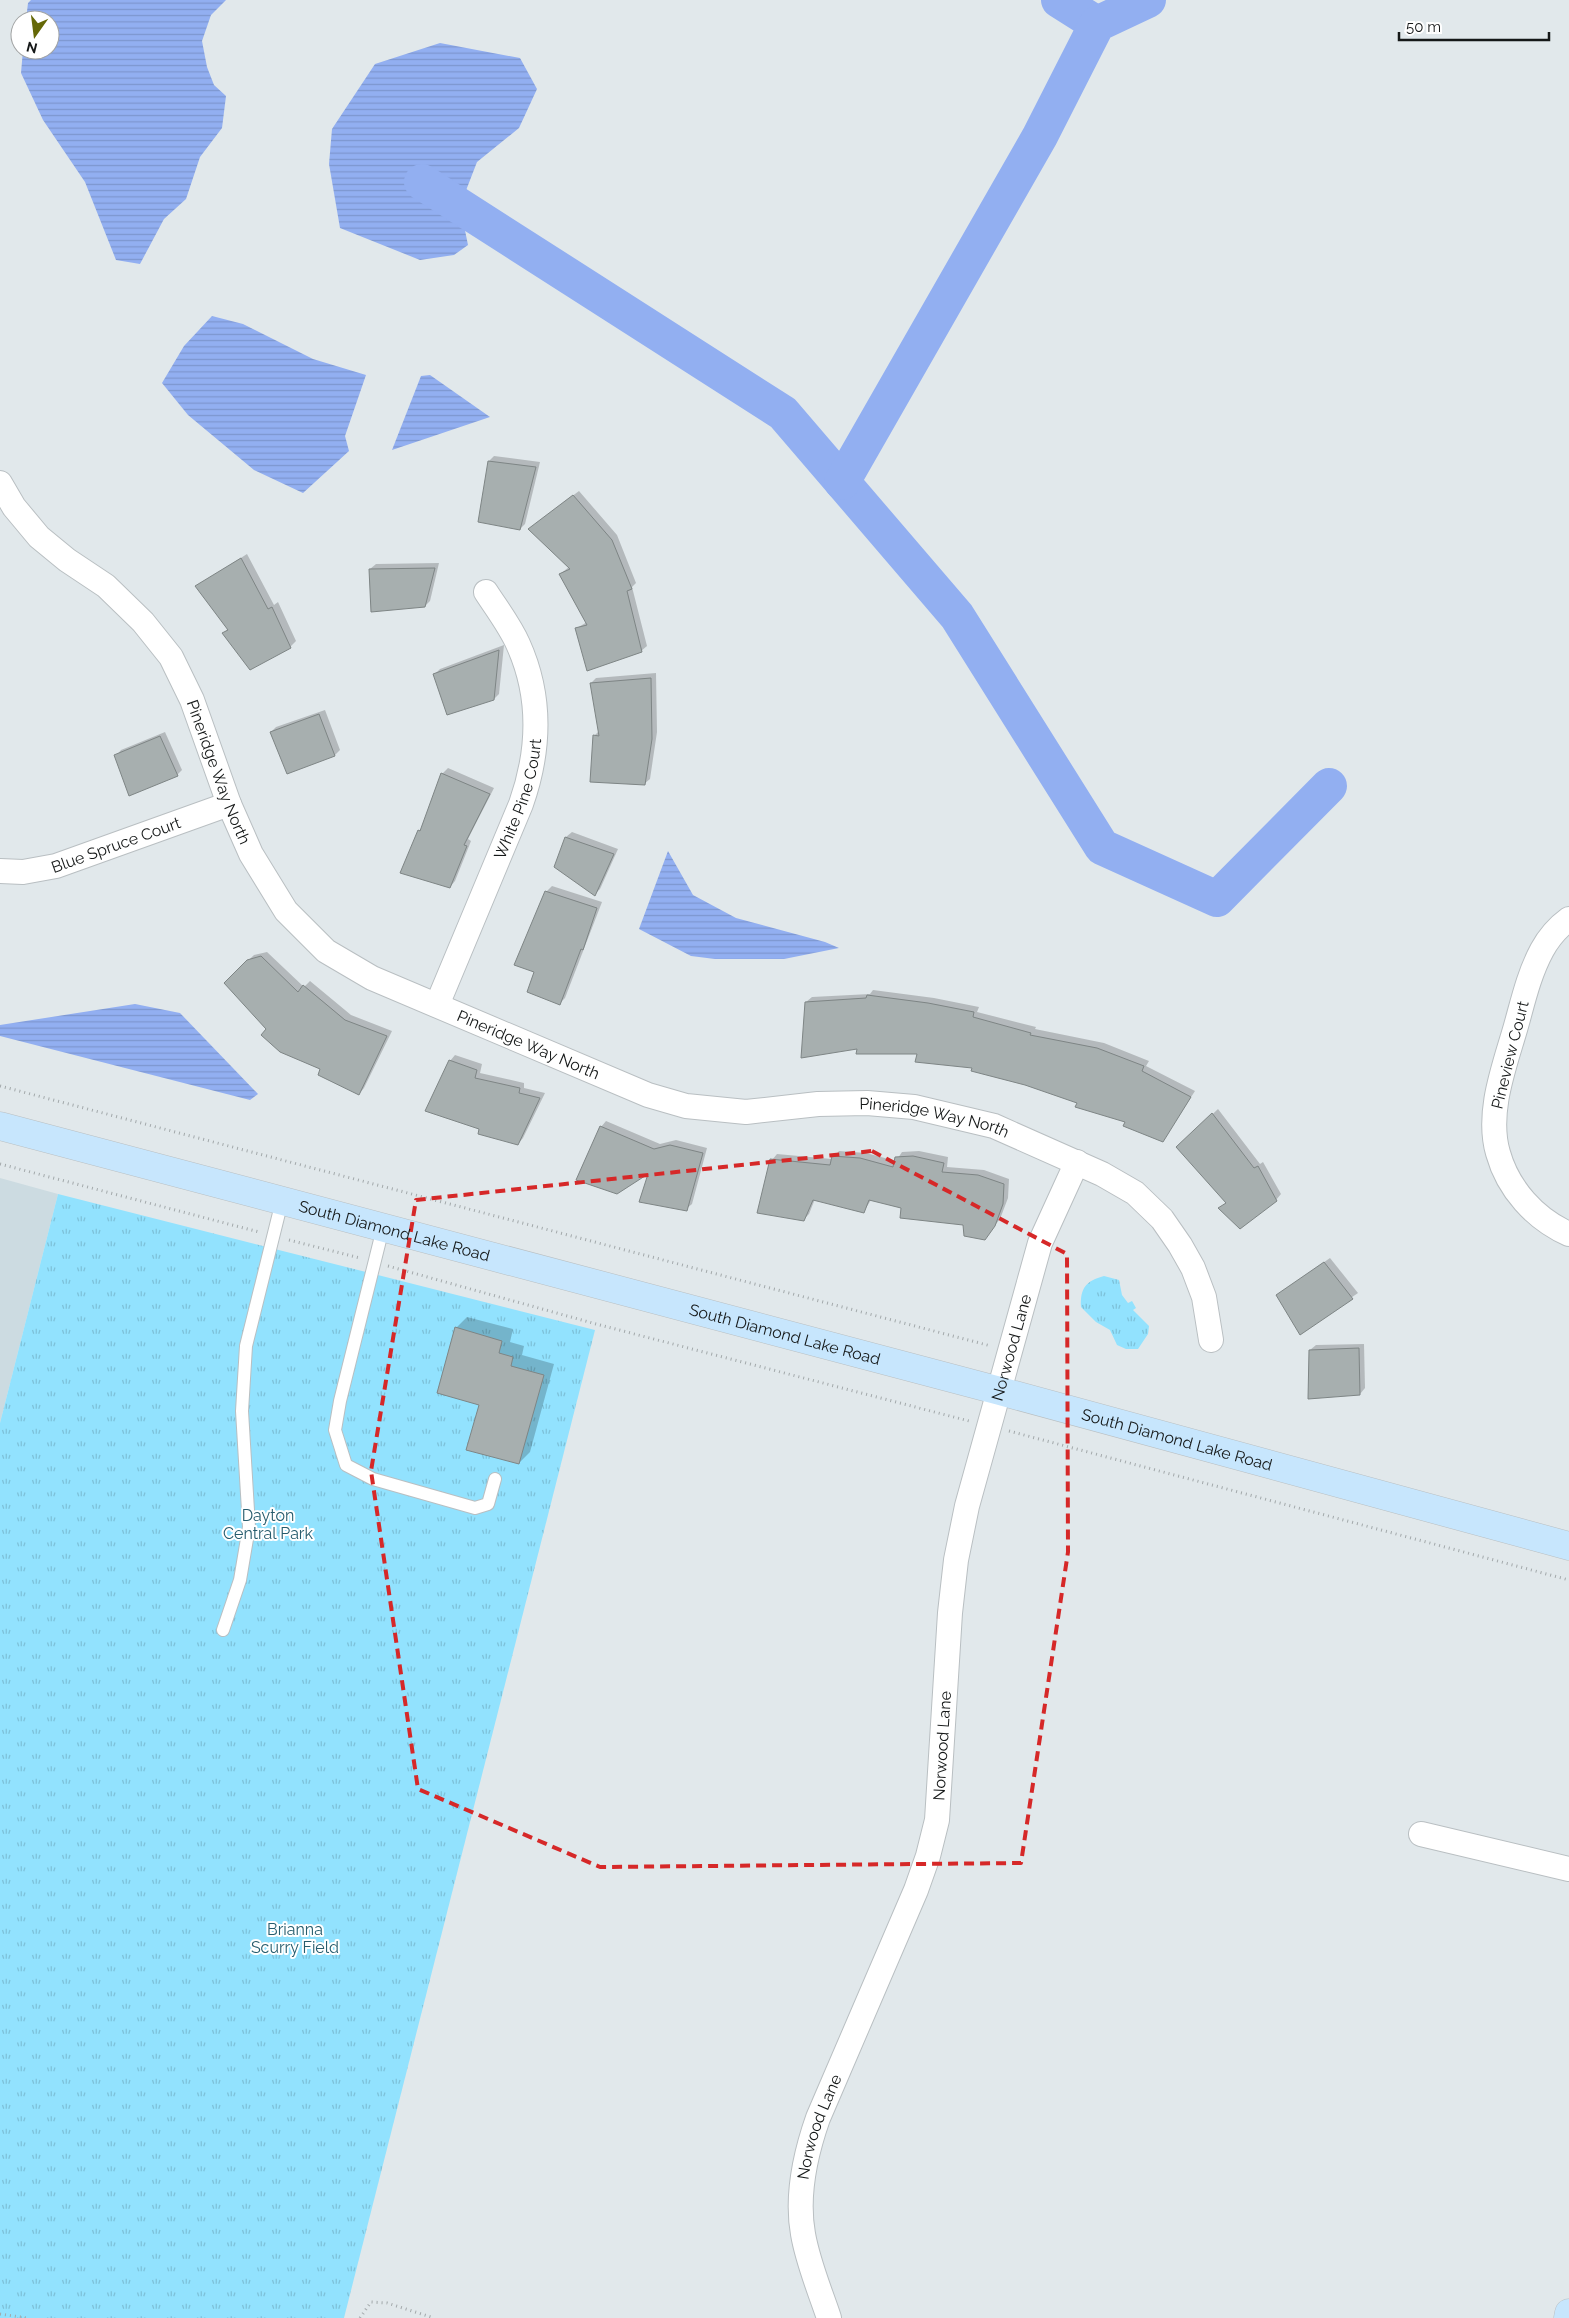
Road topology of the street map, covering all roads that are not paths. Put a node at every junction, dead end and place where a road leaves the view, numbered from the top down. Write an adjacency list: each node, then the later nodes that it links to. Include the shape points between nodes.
1 (0, 483): 3 (street, Pineridge Way North, via 14,507 39,537 106,586 143,622 171,658 192,700)
2 (486, 592): 6 (street, White Pine Court, via 518,643 525,662 534,694 537,738 521,804)
3 (229, 804): 4 (street, Blue Spruce Court, via 56,866 23,872); 6 (street, Pineridge Way North, via 251,854 286,912 326,951 372,978)
4 (0, 871)
5 (1569, 919): 11 (street, Pineview Court, via 1542,949 1529,978 1498,1089 1494,1121 1497,1153 1510,1182 1530,1208)
6 (437, 1005): 8 (street, Pineridge Way North, via 631,1088 686,1106 746,1112 818,1104 867,1103 914,1107 994,1126)
7 (0, 1126): 9 (street, South Diamond Lake Road)
8 (1078, 1162): 12 (street, Pineridge Way North, via 1135,1194 1162,1219 1193,1268 1204,1297); 13 (street, Norwood Lane, via 1040,1243)
9 (282, 1201): 10 (street, South Diamond Lake Road); 16 (lane, via 246,1346 242,1382 249,1518 246,1550)
10 (383, 1228): 13 (street, South Diamond Lake Road); 14 (lane, via 335,1430 346,1465 372,1479 475,1508 488,1504)
11 (1569, 1234)
12 (1211, 1340)
13 (1000, 1391): 15 (street, South Diamond Lake Road); 20 (street, Norwood Lane, via 967,1506 956,1560 937,1820 928,1856 805,2155 801,2194 803,2233)
14 (495, 1479)
15 (1569, 1546)
16 (223, 1630)
17 (1421, 1834): 18 (street)
18 (1569, 1869)
19 (1569, 2313): 21 (street)
20 (829, 2318)
21 (1568, 2318)

